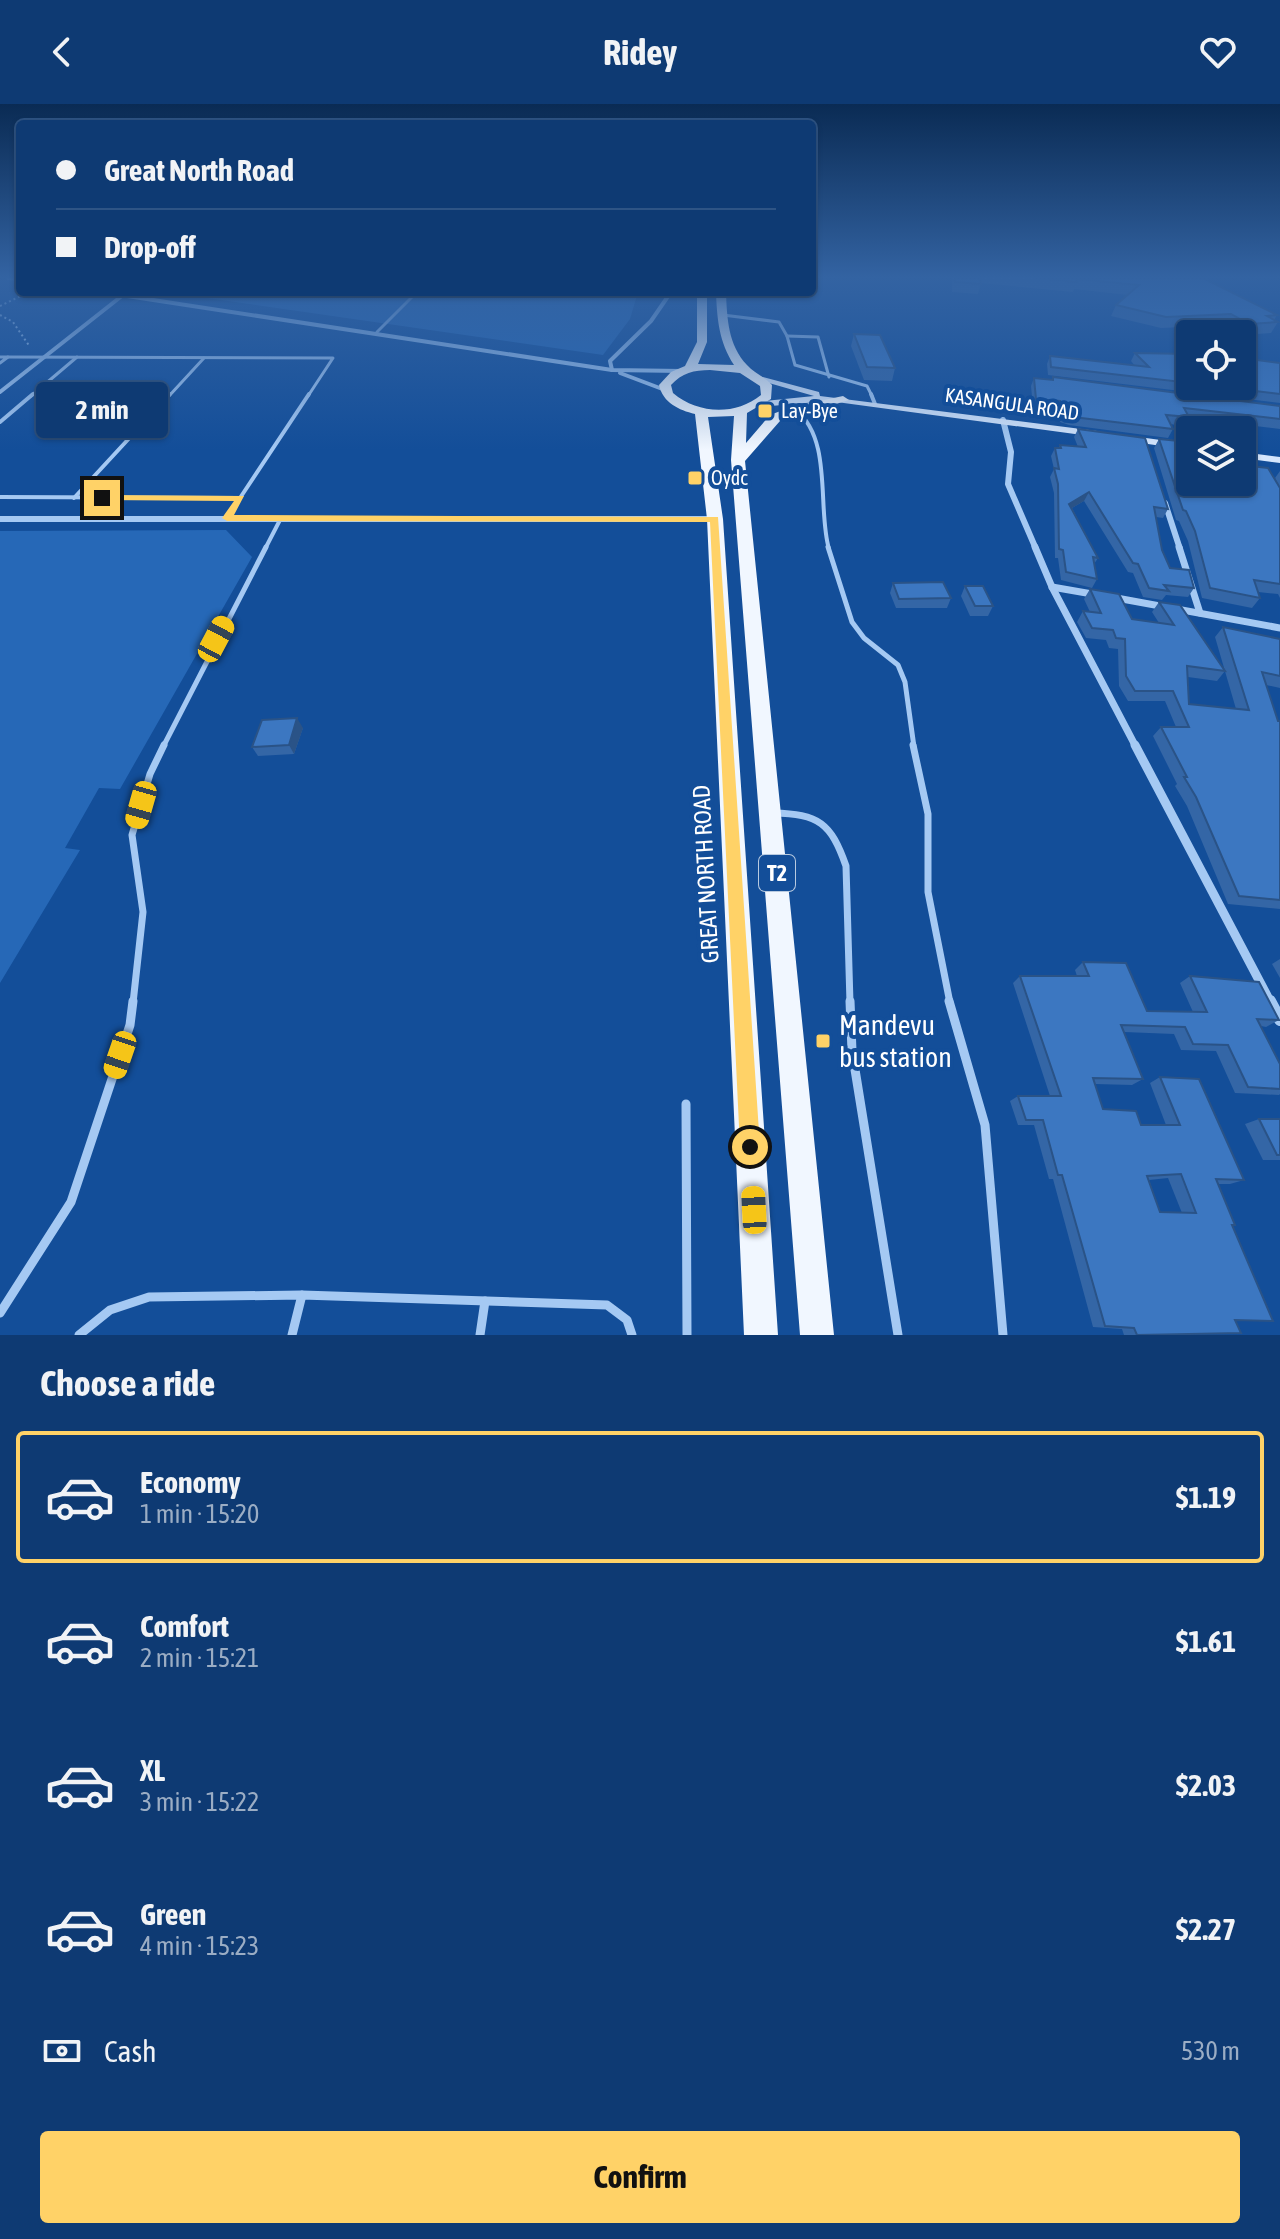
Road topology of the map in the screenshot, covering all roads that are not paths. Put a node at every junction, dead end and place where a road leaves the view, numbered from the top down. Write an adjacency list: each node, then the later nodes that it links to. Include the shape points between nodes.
1 (71, 335): 7 (street)
2 (398, 335): 11 (street)
3 (636, 335): 11 (street, via 610,361)
4 (702, 335): 12 (main road)
5 (726, 335): 13 (main road, via 728,350)
6 (787, 336): 15 (lane, via 795,365); 15 (lane, via 818,337)
7 (44, 357): 8 (lane); 10 (lane); 17 (street)
8 (77, 357): 9 (lane); 24 (lane)
9 (204, 358): 32 (lane); 33 (lane, via 333,358)
10 (0, 360)
11 (612, 370): 12 (street); 16 (street)
12 (686, 370): 13 (main road, via 718,366); 16 (main road, via 670,377)
13 (745, 371): 14 (main road)
14 (758, 377): 18 (main road, KASANGULA ROAD); 20 (main road, T2, via 768,392)
15 (829, 377): 19 (lane, via 867,386)
16 (665, 390): 22 (main road, via 676,403)
17 (0, 392)
18 (836, 399): 19 (main road, KASANGULA ROAD); 20 (main road, KASANGULA ROAD); 21 (main road)
19 (875, 404): 23 (main road, KASANGULA ROAD)
20 (750, 407): 22 (main road); 28 (main road, T2)
21 (795, 410): 28 (main road, via 775,418); 56 (lane, via 807,419 811,431 824,484 827,542 852,622 898,665 905,682 928,814 928,892 943,979 985,1125)
22 (701, 411): 38 (main road, GREAT NORTH ROAD / T2)
23 (1003, 420): 25 (main road, KASANGULA ROAD); 39 (street, via 1011,452 1008,484)
24 (0, 422)
25 (1145, 441): 26 (main road, KASANGULA ROAD); 27 (street)
26 (1176, 445)
27 (1150, 455)
28 (738, 460): 42 (main road, T2)
29 (1280, 460): 30 (main road)
30 (1256, 461)
31 (0, 497): 32 (lane)
32 (74, 498): 33 (lane)
33 (240, 498): 35 (lane)
34 (1163, 498): 40 (street)
35 (227, 518): 36 (street); 37 (street)
36 (281, 518): 38 (street); 47 (lane, via 150,774 132,835 143,912 130,1025 71,1202)
37 (0, 519)
38 (715, 519): 53 (main road, GREAT NORTH ROAD / T2)
39 (1052, 587): 40 (street); 43 (street)
40 (1200, 613): 41 (street)
41 (1280, 628)
42 (772, 813): 54 (main road, T2); 55 (lane, via 803,813 823,821 838,839 846,866 852,1051)
43 (1280, 1020)
44 (686, 1104): 52 (lane)
45 (302, 1295): 46 (lane); 48 (lane, via 149,1297 90,1321); 49 (lane)
46 (485, 1301): 50 (lane); 51 (lane, via 607,1305 627,1320)
47 (0, 1313)
48 (79, 1335)
49 (292, 1335)
50 (480, 1335)
51 (632, 1335)
52 (687, 1335)
53 (761, 1335)
54 (817, 1335)
55 (898, 1335)
56 (1003, 1335)

